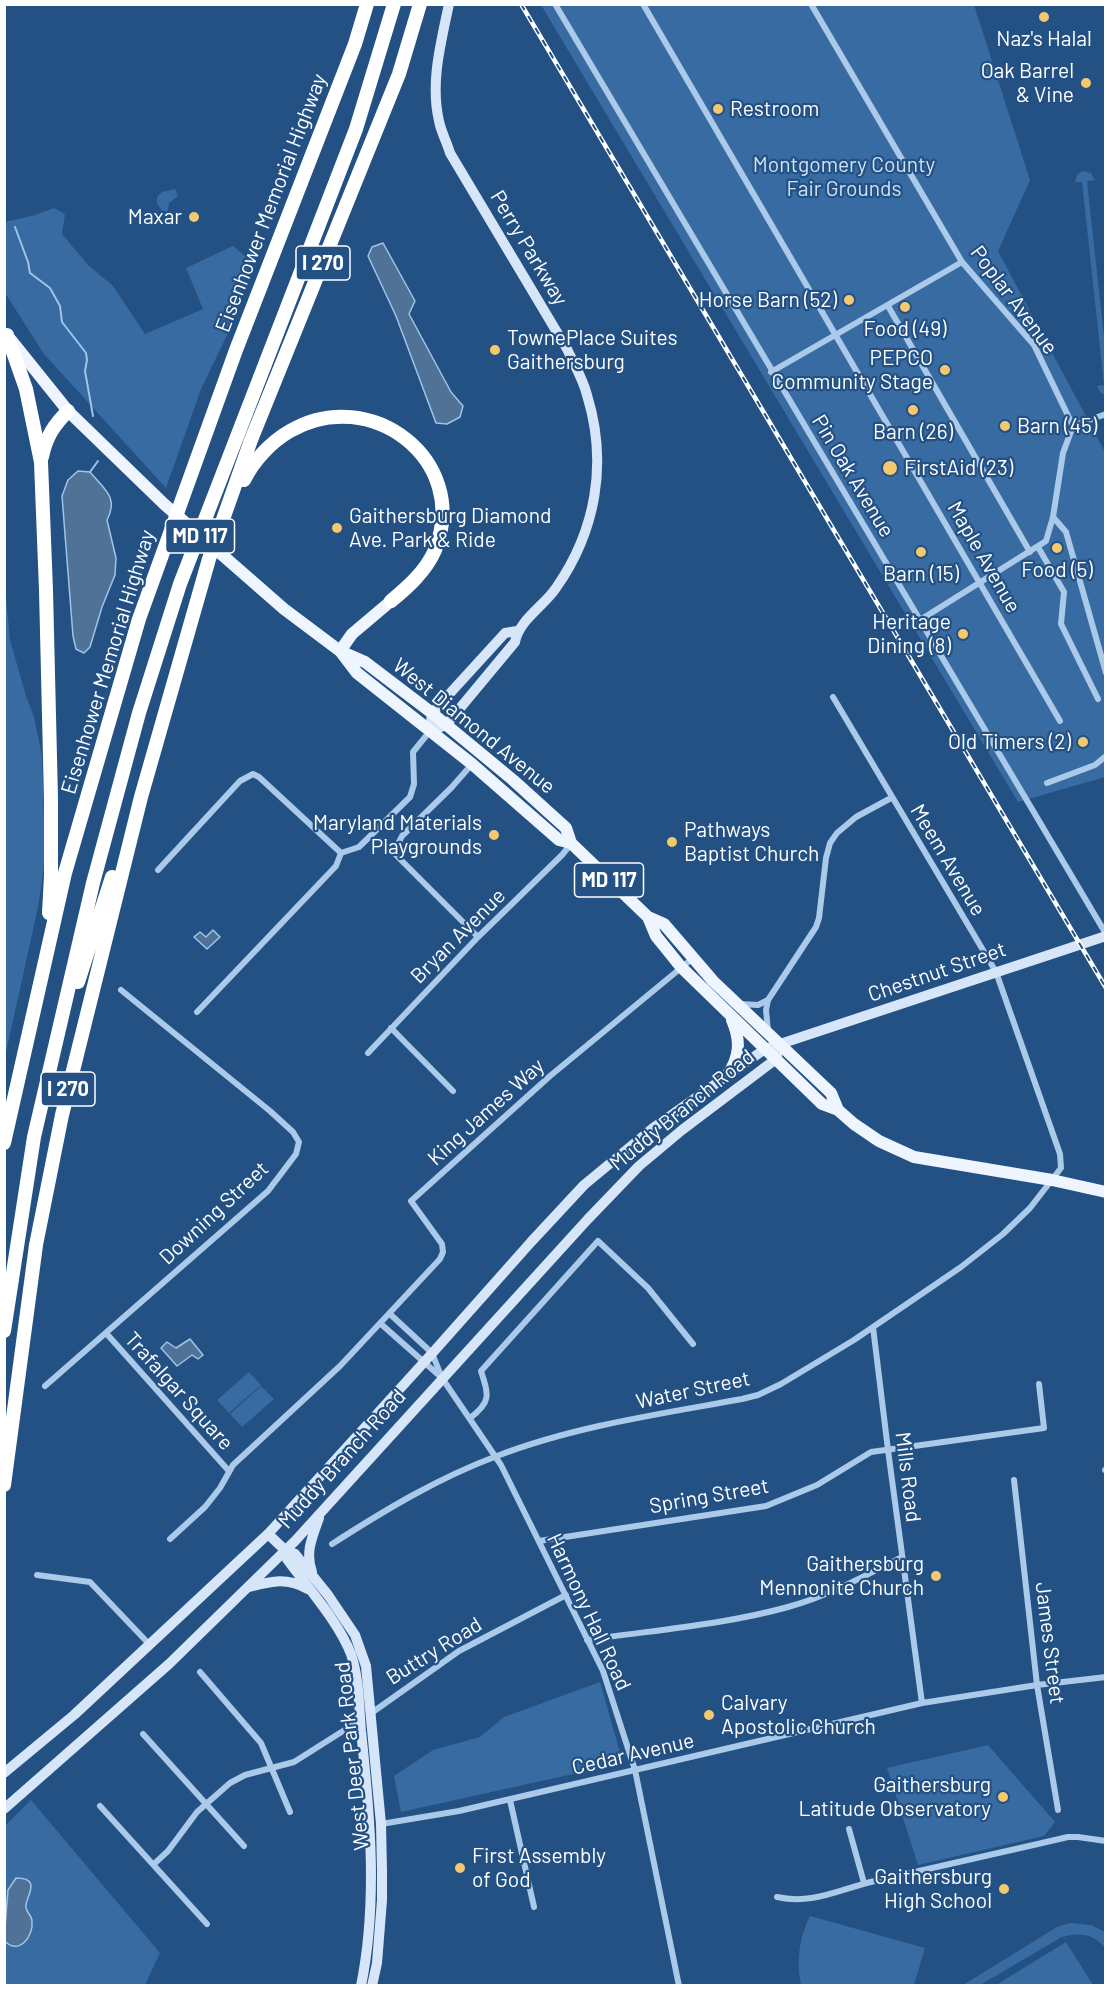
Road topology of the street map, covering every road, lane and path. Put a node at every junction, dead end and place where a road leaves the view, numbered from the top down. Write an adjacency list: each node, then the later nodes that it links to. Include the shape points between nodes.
1 (367, 4): 45 (highway, Eisenhower Memorial Highway / I 270, via 139,619 68,862)
2 (394, 4): 60 (highway, I 270, via 356,129 180,584 139,713 96,872)
3 (420, 4): 18 (highway, I 270, via 399,75 251,440)
4 (449, 4): 24 (main road, Perry Parkway, via 435,75 439,123 450,153 567,349 588,396 596,435 596,490 580,549 552,595)
5 (555, 4): 12 (street, Pin Oak Avenue)
6 (643, 4): 11 (street, Maple Avenue)
7 (811, 4): 8 (street, Poplar Avenue)
8 (962, 262): 9 (street); 15 (street, Poplar Avenue, via 1034,345)
9 (888, 306): 11 (street); 20 (street)
10 (6, 333): 13 (main road, West Diamond Avenue / MD 117); 16 (highway, via 26,389)
11 (836, 335): 12 (street); 21 (street, Maple Avenue)
12 (771, 372): 23 (street, Pin Oak Avenue)
13 (68, 411): 16 (highway, via 45,441); 25 (main road, West Diamond Avenue / MD 117, via 164,504 284,609)
14 (1106, 414): 15 (street)
15 (1073, 426): 17 (street, via 1063,453)
16 (41, 462): 45 (highway, via 51,876)
17 (1053, 518): 19 (street, via 1048,536); 26 (street, via 1066,532)
18 (222, 525): 22 (highway, via 247,473 275,440 297,427 336,416 366,418 392,428 413,444 433,472 442,516 435,550 425,567); 29 (highway, I 270, via 204,574)
19 (1038, 547): 20 (street); 28 (street, via 1064,592 1061,624)
20 (1030, 552): 21 (street)
21 (980, 584): 23 (street); 31 (street, Maple Avenue)
22 (391, 601): 25 (main road, via 352,634)
23 (920, 620): 43 (street, Pin Oak Avenue)
24 (517, 631): 30 (main road, Perry Parkway, via 505,633); 32 (main road, Perry Parkway, via 515,642)
25 (340, 651): 30 (main road, West Diamond Avenue / MD 117, via 365,662); 33 (main road, West Diamond Avenue / MD 117, via 357,673)
26 (1106, 673)
27 (833, 697): 38 (street, Meem Avenue)
28 (1098, 699)
29 (169, 701): 60 (highway); 83 (highway, I 270, via 62,1114 36,1245)
30 (432, 713): 32 (main road, West Diamond Avenue / MD 117); 33 (main road)
31 (1060, 721)
32 (447, 725): 33 (main road); 34 (main road, West Diamond Avenue / MD 117)
33 (430, 731): 36 (main road, West Diamond Avenue / MD 117); 40 (street, West Diamond Avenue, via 413,752 414,784 410,797 359,847)
34 (480, 752): 36 (street); 39 (main road, West Diamond Avenue / MD 117, via 566,828)
35 (1106, 756): 37 (street, via 1095,765)
36 (472, 764): 39 (main road, West Diamond Avenue / MD 117, via 559,840); 44 (street, via 402,836 396,845 396,855)
37 (1047, 783)
38 (891, 798): 48 (street, Meem Avenue); 50 (street, via 856,817 830,843 816,927)
39 (571, 843): 42 (main road, West Diamond Avenue / MD 117); 44 (street, Bryan Avenue)
40 (342, 853): 41 (street, via 253,774 240,781); 52 (street, West Diamond Avenue, via 336,866)
41 (158, 870)
42 (648, 917): 46 (main road, West Diamond Avenue / MD 117, via 664,924); 47 (main road, West Diamond Avenue / MD 117, via 656,936)
43 (1106, 935): 48 (main road, Chestnut Street)
44 (478, 937): 54 (street, Bryan Avenue)
45 (46, 954): 64 (highway, Eisenhower Memorial Highway / I 270)
46 (693, 957): 47 (street, King James Way); 51 (main road, West Diamond Avenue / MD 117)
47 (681, 967): 53 (main road, West Diamond Avenue / MD 117); 67 (street, King James Way, via 550,1076 411,1201 442,1244 443,1252)
48 (996, 972): 56 (main road, Chestnut Street); 65 (street, Meem Avenue, via 1060,1154 1061,1168)
49 (121, 990): 71 (street, Downing Street, via 270,1111 299,1142 296,1154 267,1191)
50 (768, 1000): 51 (street, via 758,1005); 55 (street)
51 (738, 1004): 55 (main road, West Diamond Avenue / MD 117)
52 (197, 1012)
53 (731, 1016): 57 (main road, West Diamond Avenue / MD 117); 61 (main road, via 740,1047)
54 (391, 1028): 58 (street, Bryan Avenue); 62 (street)
55 (768, 1032): 56 (main road, West Diamond Avenue / MD 117)
56 (781, 1044): 57 (main road, Muddy Branch Road); 59 (main road, Muddy Branch Road); 63 (main road, West Diamond Avenue, via 831,1093)
57 (765, 1049): 59 (main road, West Diamond Avenue / MD 117); 61 (main road, Muddy Branch Road)
58 (368, 1053)
59 (776, 1059): 63 (main road, West Diamond Avenue, via 822,1104); 75 (main road, Muddy Branch Road, via 639,1166)
60 (52, 1062): 70 (highway, I 270, via 34,1137)
61 (727, 1076): 73 (main road, Muddy Branch Road, via 653,1128 592,1178)
62 (453, 1091)
63 (838, 1110): 65 (main road, West Diamond Avenue, via 871,1137 914,1157)
64 (4, 1143)
65 (1052, 1180): 66 (main road, West Diamond Avenue); 69 (street, Water Street, via 1030,1208 984,1251)
66 (1106, 1192)
67 (390, 1314): 68 (street, King James Way); 73 (street)
68 (381, 1324): 74 (street); 81 (street, King James Way)
69 (873, 1327): 79 (street, Mills Road); 80 (street, Water Street, via 758,1395 592,1429)
70 (4, 1331)
71 (106, 1333): 77 (street, Downing Street); 81 (street, Trafalgar Square)
72 (693, 1344): 78 (street, via 648,1287 598,1241 481,1371 487,1402)
73 (432, 1353): 74 (main road, Muddy Branch Road); 75 (street)
74 (423, 1362): 75 (street); 85 (main road, Muddy Branch Road)
75 (442, 1378): 78 (street, Harmony Hall Road); 84 (main road, Muddy Branch Road)
76 (1039, 1384): 79 (street, Spring Street, via 1044,1428)
77 (45, 1386)
78 (470, 1418): 80 (street, Harmony Hall Road)
79 (888, 1450): 87 (street, Spring Street, via 871,1452 817,1485 766,1506); 90 (street, Mills Road)
80 (495, 1456): 87 (street, Harmony Hall Road); 88 (street, Water Street, via 431,1484)
81 (228, 1470): 86 (street, King James Way, via 206,1507)
82 (1014, 1480): 100 (street, James Street)
83 (4, 1485)
84 (322, 1513): 89 (main road, Muddy Branch Road); 92 (main road, via 309,1544)
85 (268, 1534): 89 (main road, West Deer Park Road); 97 (main road, Muddy Branch Road)
86 (170, 1539)
87 (539, 1541): 95 (street, Harmony Hall Road)
88 (332, 1544)
89 (285, 1551): 92 (main road, West Deer Park Road, via 295,1554); 93 (main road, Muddy Branch Road); 94 (main road, West Deer Park Road)
90 (902, 1557): 96 (street, via 832,1592 788,1607); 101 (street, Mills Road)
91 (37, 1575): 97 (street, via 90,1582)
92 (314, 1578): 102 (main road, West Deer Park Road, via 361,1649)
93 (248, 1587): 94 (main road, via 275,1580 293,1582); 111 (main road, Muddy Branch Road, via 169,1664)
94 (310, 1590): 103 (main road, West Deer Park Road, via 351,1654)
95 (566, 1595): 96 (street, Harmony Hall Road); 102 (street, Buttry Road, via 459,1651)
96 (587, 1640): 106 (street, Harmony Hall Road, via 603,1671)
97 (151, 1645): 107 (main road, Muddy Branch Road)
98 (200, 1672): 105 (street, via 261,1743)
99 (1106, 1677): 100 (street, Cedar Avenue)
100 (1037, 1685): 101 (street, Cedar Avenue); 112 (street, James Street)
101 (922, 1703): 106 (street, Cedar Avenue)
102 (370, 1714): 103 (street, Buttry Road); 114 (main road, West Deer Park Road)
103 (360, 1721): 105 (street, Buttry Road, via 294,1762); 123 (main road, West Deer Park Road, via 370,1828 371,1890)
104 (143, 1734): 109 (street)
105 (271, 1768): 109 (street, Buttry Road, via 238,1779); 113 (street)
106 (635, 1770): 108 (street, Cedar Avenue); 125 (street, Harmony Hall Road)
107 (4, 1773)
108 (510, 1800): 114 (street, Cedar Avenue); 121 (street)
109 (206, 1803): 117 (street); 118 (street, Buttry Road)
110 (99, 1806): 118 (street)
111 (6, 1809)
112 (1058, 1810)
113 (290, 1812)
114 (381, 1824): 124 (main road, West Deer Park Road, via 382,1899)
115 (849, 1828): 119 (street)
116 (1106, 1841): 119 (street, via 1068,1837)
117 (244, 1846)
118 (154, 1864): 122 (street)
119 (864, 1883): 120 (street, via 808,1900)
120 (777, 1897)
121 (534, 1907)
122 (207, 1924)
123 (361, 1986)
124 (372, 1986)
125 (679, 1986)

